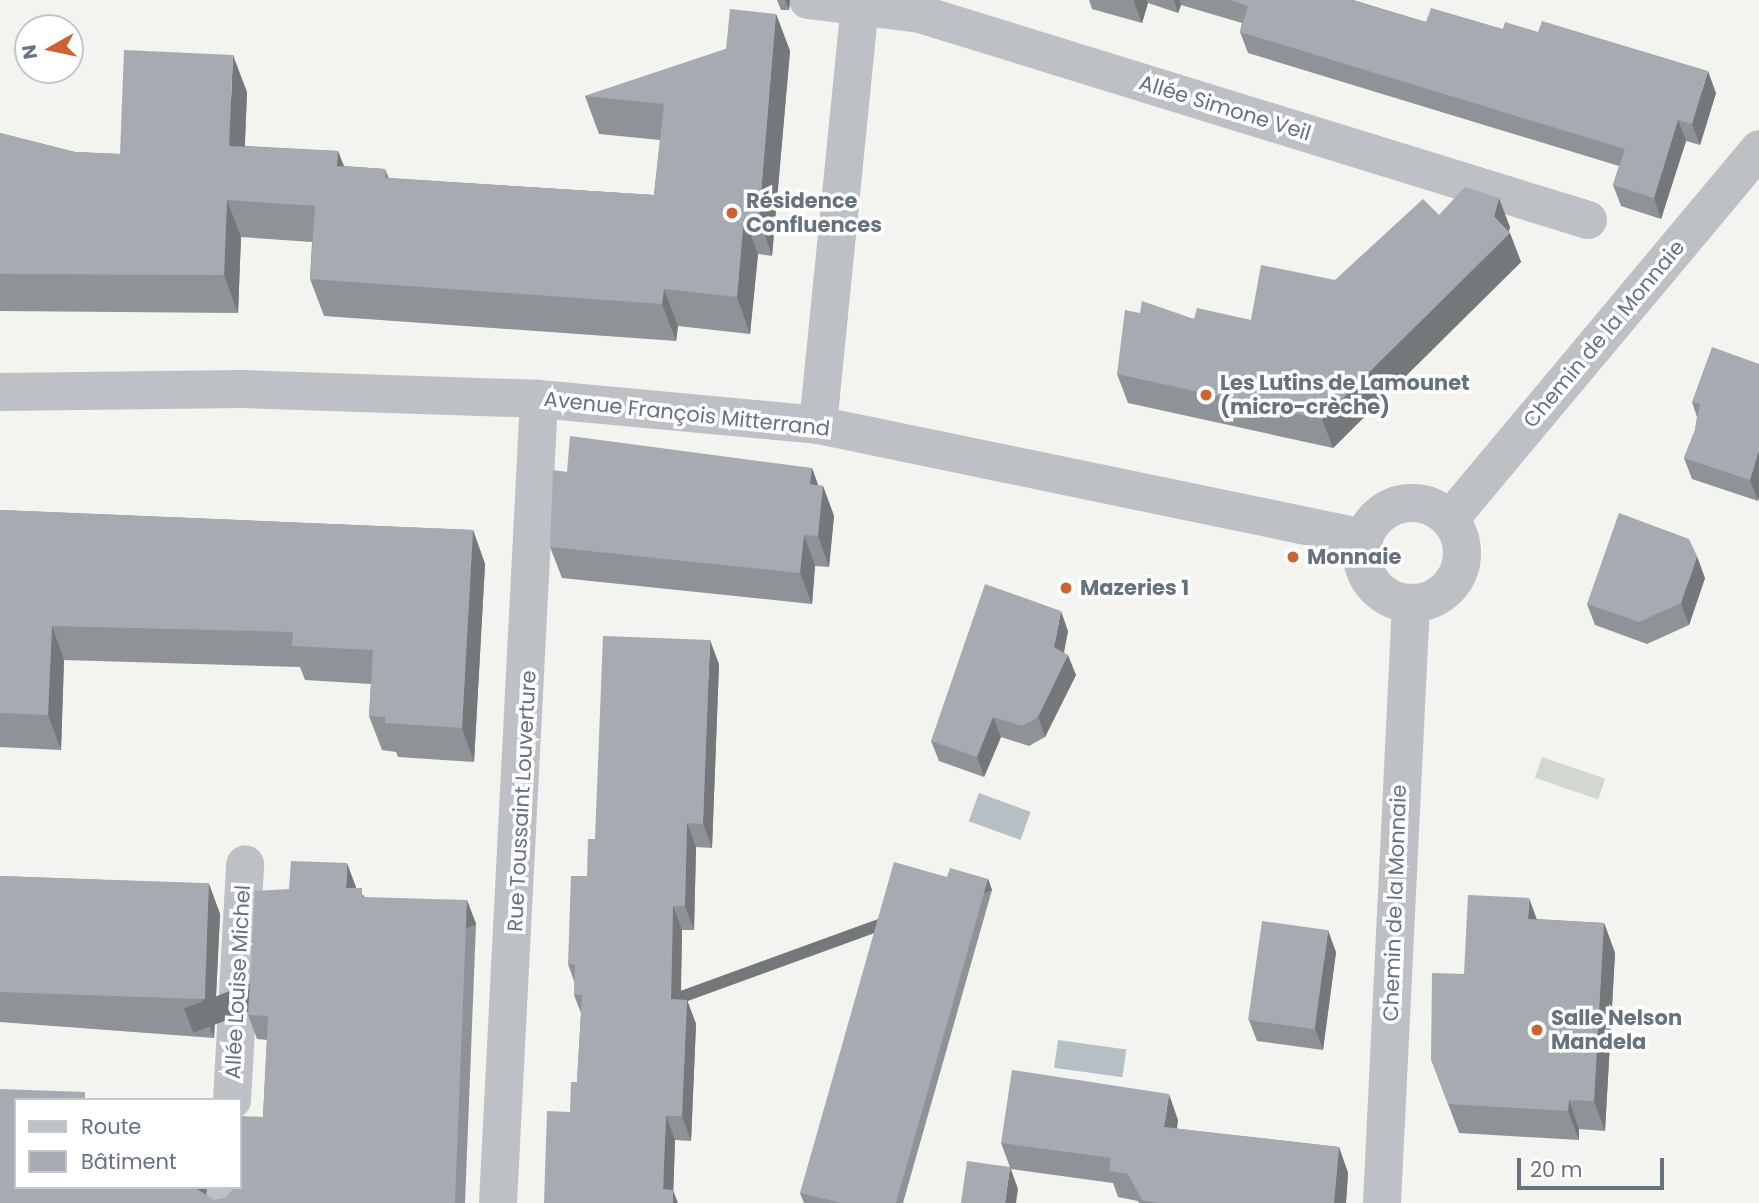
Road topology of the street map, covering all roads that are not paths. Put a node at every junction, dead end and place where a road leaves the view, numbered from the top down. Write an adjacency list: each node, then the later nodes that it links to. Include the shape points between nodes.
1 (808, 0): 2 (street, Allée Simone Veil)
2 (860, 6): 4 (street, Allée Simone Veil, via 920,14); 7 (street)
3 (1759, 149): 8 (street, Chemin de la Monnaie)
4 (1588, 220)
5 (0, 392): 6 (street, Avenue François Mitterrand, via 242,389)
6 (539, 399): 7 (street, Avenue François Mitterrand); 13 (street, Rue Toussaint Louverture)
7 (818, 425): 9 (street, Avenue François Mitterrand)
8 (1450, 519): 9 (street, via 1423,504 1401,504 1380,513); 10 (street, via 1462,550 1457,574 1442,593)
9 (1364, 538): 10 (street, via 1361,554 1371,582)
10 (1410, 603): 14 (street, Chemin de la Monnaie)
11 (245, 864): 12 (street, Allée Louise Michel)
12 (232, 1098)
13 (498, 1203)
14 (1382, 1203)

